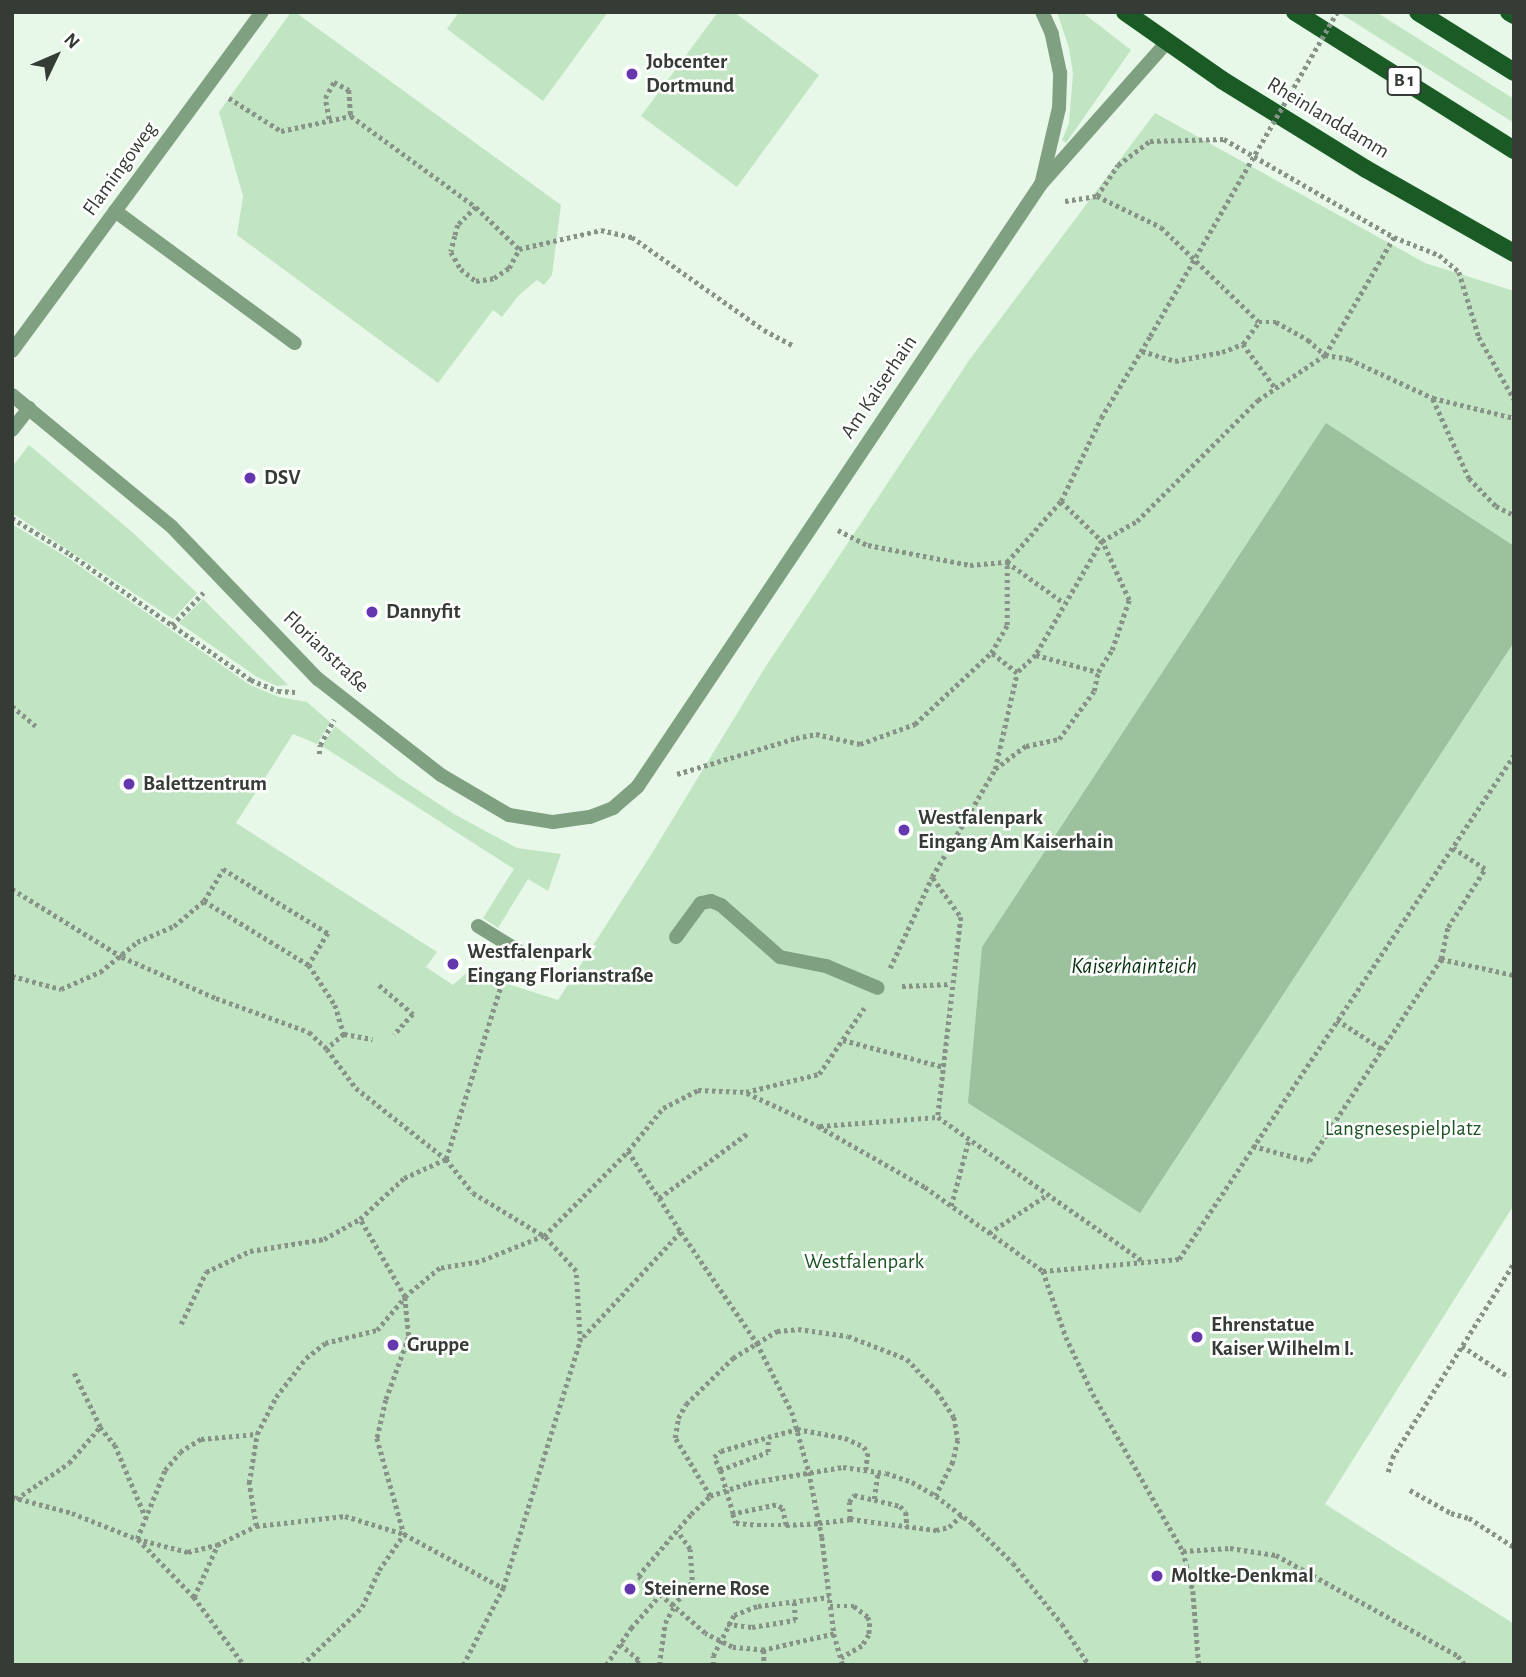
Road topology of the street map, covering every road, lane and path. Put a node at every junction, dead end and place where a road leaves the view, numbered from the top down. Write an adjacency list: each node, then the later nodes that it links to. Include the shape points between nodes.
1 (262, 12): 9 (street, Flamingoweg)
2 (1042, 12): 13 (street, via 1060,73 1059,108)
3 (1125, 12): 7 (main road, Rheinlanddamm)
4 (1294, 12): 12 (main road, B 1)
5 (1337, 12): 26 (path, bridge)
6 (1418, 12): 8 (main road)
7 (1166, 43): 13 (street, Am Kaiserhain); 20 (main road, Rheinlanddamm, via 1366,170)
8 (1514, 72)
9 (208, 85): 11 (path, via 281,131); 17 (street, Flamingoweg)
10 (351, 116): 11 (path); 11 (path, via 349,90 334,82 325,98); 16 (path)
11 (329, 119)
12 (1514, 150)
13 (1041, 184): 38 (street, Am Kaiserhain)
14 (1097, 196): 15 (path); 18 (path, via 1118,165 1150,141 1224,139); 21 (path, via 1161,227)
15 (1065, 201)
16 (476, 207): 19 (path); 19 (path, via 454,236 451,252 461,270 476,281 494,278 509,268)
17 (115, 211): 22 (street); 25 (street, Flamingoweg)
18 (1394, 237): 27 (path); 31 (path, via 1439,255 1459,272 1479,337)
19 (519, 249): 24 (path, via 601,230 632,237)
20 (1514, 253)
21 (1259, 322): 23 (path); 27 (path, via 1276,322)
22 (295, 343)
23 (1243, 344): 26 (path, via 1175,361); 28 (path)
24 (792, 345)
25 (12, 351)
26 (1142, 351): 35 (path, via 1101,418)
27 (1325, 355): 28 (path); 30 (path, via 1349,359)
28 (1276, 389): 39 (path, via 1258,400 1137,521)
29 (12, 395): 32 (street, Florianstraße)
30 (1433, 398): 33 (path); 36 (path, via 1469,478 1496,506)
31 (1514, 399)
32 (29, 408): 34 (street); 56 (street, Florianstraße, via 172,527 318,679 441,775 509,815 553,822 590,817 613,807)
33 (1514, 418)
34 (12, 430)
35 (1061, 501): 39 (path); 40 (path)
36 (1514, 514)
37 (12, 518): 43 (path)
38 (816, 518): 40 (path, via 868,545 970,565); 55 (street, Am Kaiserhain)
39 (1102, 541): 42 (path); 46 (path, via 1129,600 1112,650)
40 (1007, 562): 42 (path); 44 (path, via 1007,625)
41 (204, 592): 43 (path)
42 (1064, 603): 45 (path)
43 (172, 625): 48 (path, via 251,680 278,691)
44 (991, 653): 47 (path); 56 (path, via 915,724 860,744 816,734 796,738)
45 (1036, 655): 46 (path); 47 (path)
46 (1098, 672): 54 (path, via 1094,691 1059,739 1027,746)
47 (1017, 673): 54 (path)
48 (303, 693)
49 (13, 707): 51 (path)
50 (335, 720): 52 (path)
51 (36, 726)
52 (319, 754)
53 (1514, 755): 57 (path)
54 (995, 769): 58 (path)
55 (648, 771): 56 (street, Florianstraße)
56 (638, 786)
57 (1453, 848): 66 (path, via 1485,869 1448,926); 74 (path)
58 (948, 849)
59 (932, 877): 71 (path, via 961,917)
60 (12, 889): 65 (path)
61 (204, 901): 65 (path, via 174,926 137,942); 67 (path); 67 (path, via 223,869 328,933)
62 (478, 926): 64 (street)
63 (676, 937): 73 (street, via 702,903 711,901 722,905 780,957 826,966)
64 (522, 953)
65 (122, 957): 69 (path, via 61,989); 79 (path, via 309,1032)
66 (1441, 959): 68 (path); 80 (path)
67 (309, 965): 75 (path, via 334,1004)
68 (1514, 975)
69 (12, 976)
70 (502, 982): 88 (path)
71 (951, 984): 73 (path); 81 (path)
72 (379, 985): 76 (path, via 413,1014)
73 (878, 988)
74 (1337, 1020): 80 (path); 86 (path)
75 (344, 1034): 77 (path); 79 (path)
76 (394, 1035)
77 (373, 1039)
78 (843, 1040): 81 (path)
79 (327, 1049): 88 (path, via 356,1088)
80 (1382, 1049): 86 (path, via 1309,1161)
81 (944, 1067): 82 (path)
82 (938, 1117): 83 (path); 85 (path)
83 (818, 1126): 87 (path, via 746,1092 698,1090 663,1108); 91 (path)
84 (748, 1133): 90 (path)
85 (969, 1139): 89 (path); 91 (path)
86 (1253, 1146): 96 (path, via 1179,1259)
87 (628, 1151): 90 (path); 95 (path)
88 (446, 1158): 92 (path, via 404,1178); 95 (path, via 473,1193)
89 (1048, 1195): 94 (path); 96 (path)
90 (659, 1198): 93 (path)
91 (951, 1206): 94 (path)
92 (360, 1219): 99 (path); 100 (path, via 324,1239 250,1251 206,1272)
93 (681, 1232): 101 (path); 102 (path)
94 (989, 1233): 98 (path)
95 (544, 1236): 99 (path, via 478,1262 440,1268); 101 (path, via 576,1271)
96 (1144, 1262): 98 (path)
97 (1514, 1263): 103 (path)
98 (1044, 1270): 134 (path, via 1066,1337 1093,1394)
99 (405, 1297): 108 (path, via 377,1330 325,1343 306,1358 276,1397); 130 (path, via 409,1337 377,1437)
100 (181, 1324)
101 (580, 1341): 135 (path)
102 (757, 1343): 107 (path); 117 (path, via 733,1358 678,1418 675,1438); 118 (path, via 777,1331 798,1329 848,1336 908,1359 954,1417 958,1440 953,1462)
103 (1462, 1346): 105 (path); 114 (path, via 1392,1458)
104 (74, 1373): 106 (path)
105 (1508, 1377)
106 (100, 1427): 119 (path, via 69,1463); 123 (path, via 115,1445)
107 (797, 1429): 109 (path); 111 (path, via 859,1443 867,1453); 112 (path)
108 (257, 1434): 123 (path, via 201,1439 180,1452 165,1470); 127 (path, via 249,1483)
109 (768, 1437): 110 (path, via 768,1452); 110 (path, via 721,1451 714,1457)
110 (720, 1470): 115 (path)
111 (866, 1470): 112 (path, via 843,1467); 113 (path)
112 (809, 1472): 115 (path); 125 (path)
113 (878, 1472): 118 (path, via 912,1482); 120 (path)
114 (1388, 1472)
115 (728, 1490): 117 (path); 121 (path)
116 (1410, 1490): 133 (path, via 1469,1518)
117 (710, 1496): 129 (path)
118 (936, 1496): 122 (path)
119 (13, 1498): 131 (path, via 72,1513)
120 (874, 1499): 124 (path, via 852,1496); 128 (path, via 900,1506 906,1512)
121 (733, 1514): 126 (path, via 736,1523); 126 (path, via 776,1505 782,1508)
122 (962, 1515): 128 (path, via 944,1529); 157 (path, via 1013,1563)
123 (146, 1518): 131 (path)
124 (850, 1519): 125 (path); 128 (path)
125 (819, 1523): 126 (path); 138 (path)
126 (786, 1525)
127 (256, 1526): 130 (path, via 345,1516); 132 (path)
128 (907, 1527)
129 (677, 1531): 136 (path, via 638,1576); 141 (path, via 690,1549 692,1580)
130 (404, 1534): 135 (path); 149 (path, via 379,1570 362,1607)
131 (137, 1539): 132 (path, via 188,1552); 137 (path)
132 (218, 1545): 137 (path)
133 (1514, 1547)
134 (1183, 1551): 158 (path, via 1193,1591); 159 (path, via 1230,1548 1276,1555)
135 (503, 1588): 150 (path)
136 (660, 1595): 141 (path); 145 (path)
137 (194, 1597): 148 (path)
138 (829, 1597): 139 (path); 140 (path)
139 (794, 1600): 142 (path, via 745,1610); 142 (path, via 795,1620)
140 (830, 1605): 143 (path); 147 (path, via 854,1606 870,1623 862,1646)
141 (673, 1606): 144 (path); 153 (path, via 665,1623)
142 (727, 1624): 144 (path)
143 (834, 1634): 146 (path); 147 (path)
144 (720, 1641): 146 (path); 154 (path)
145 (620, 1644): 151 (path); 152 (path, via 639,1660)
146 (764, 1650): 155 (path)
147 (841, 1658): 156 (path)
148 (244, 1665)
149 (302, 1665)
150 (463, 1665)
151 (606, 1665)
152 (636, 1665)
153 (659, 1665)
154 (713, 1665)
155 (765, 1665)
156 (843, 1665)
157 (1089, 1665)
158 (1199, 1665)
159 (1465, 1665)

